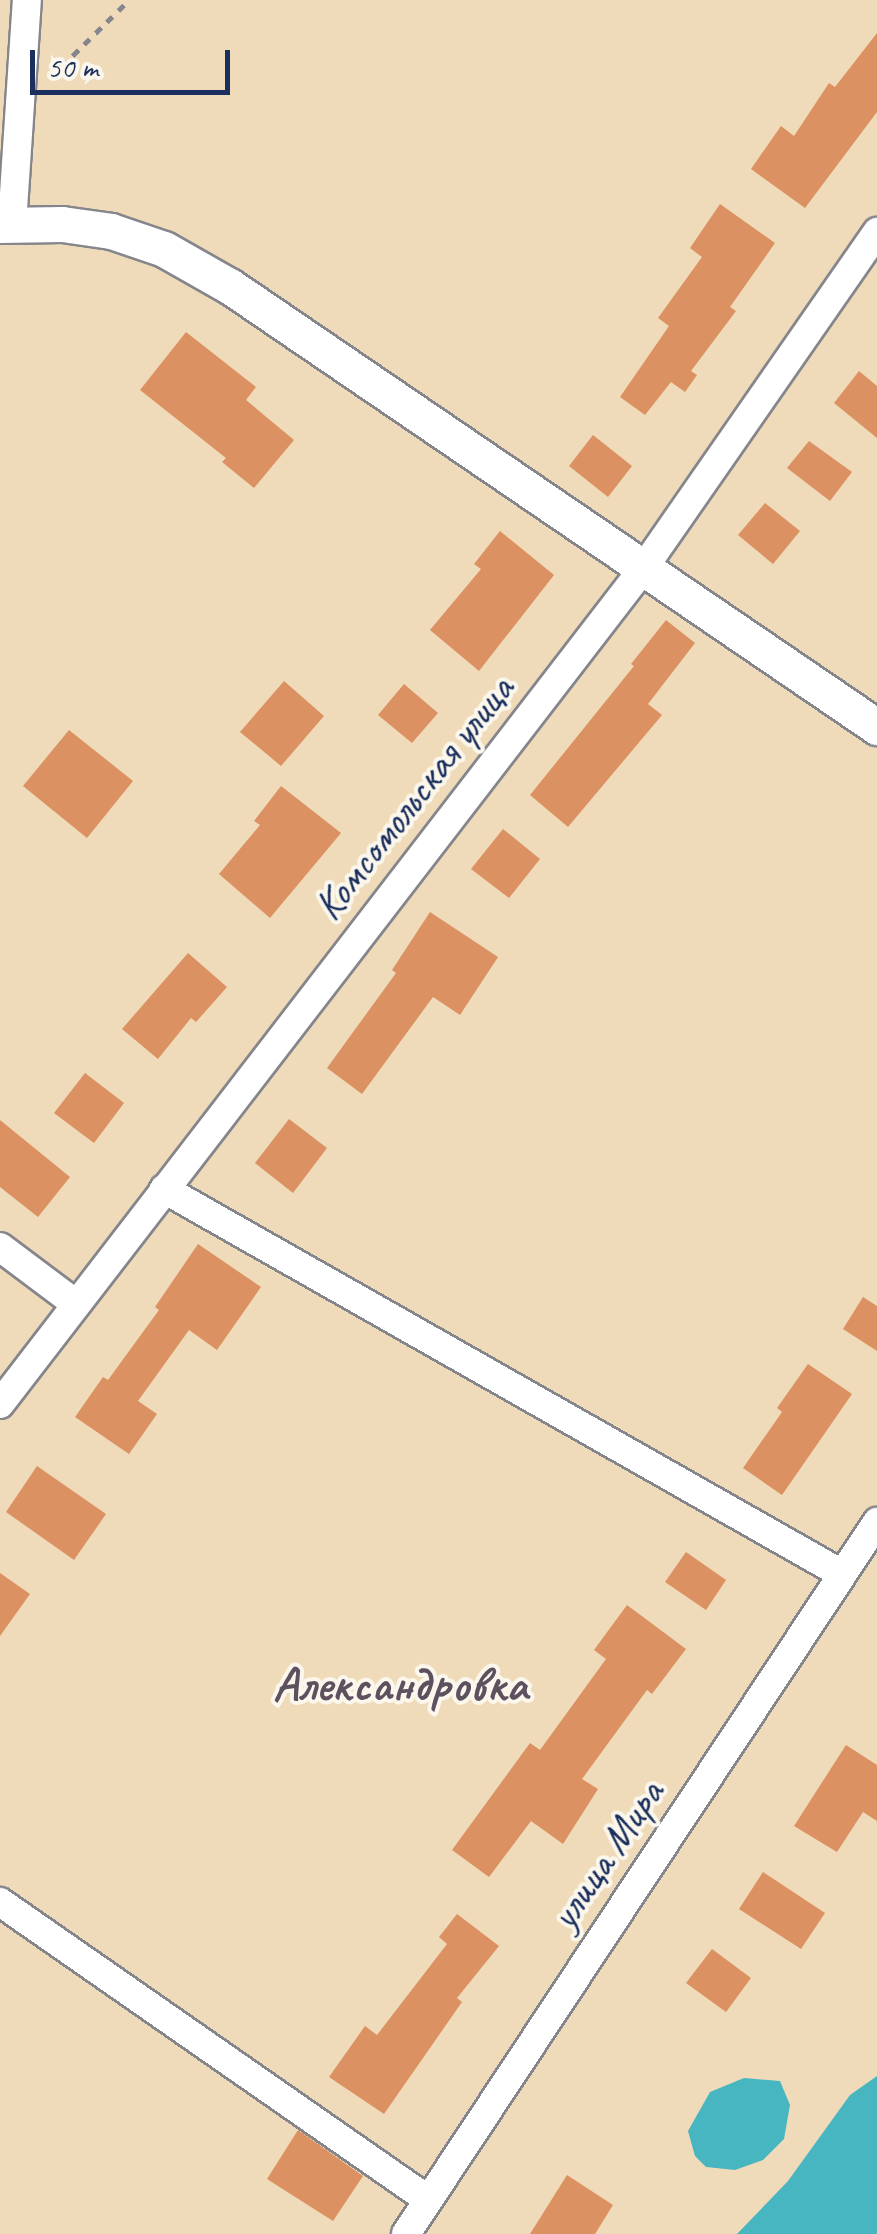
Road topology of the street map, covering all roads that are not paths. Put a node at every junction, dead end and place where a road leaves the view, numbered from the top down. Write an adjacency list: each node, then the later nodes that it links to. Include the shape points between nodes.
1 (27, 0): 2 (street)
2 (6, 225): 4 (main road, via 111,231 164,250 231,287)
3 (877, 232): 4 (street, Комсомольская улица)
4 (645, 566): 5 (main road); 6 (street, Комсомольская улица)
5 (877, 727)
6 (164, 1188): 8 (street, Комсомольская улица); 11 (street)
7 (0, 1247): 8 (street)
8 (76, 1304): 9 (street, Комсомольская улица)
9 (0, 1404)
10 (877, 1522): 11 (street, улица Мира)
11 (842, 1574): 13 (street, улица Мира)
12 (0, 1902): 13 (street)
13 (427, 2199): 14 (street, улица Мира)
14 (406, 2234)

